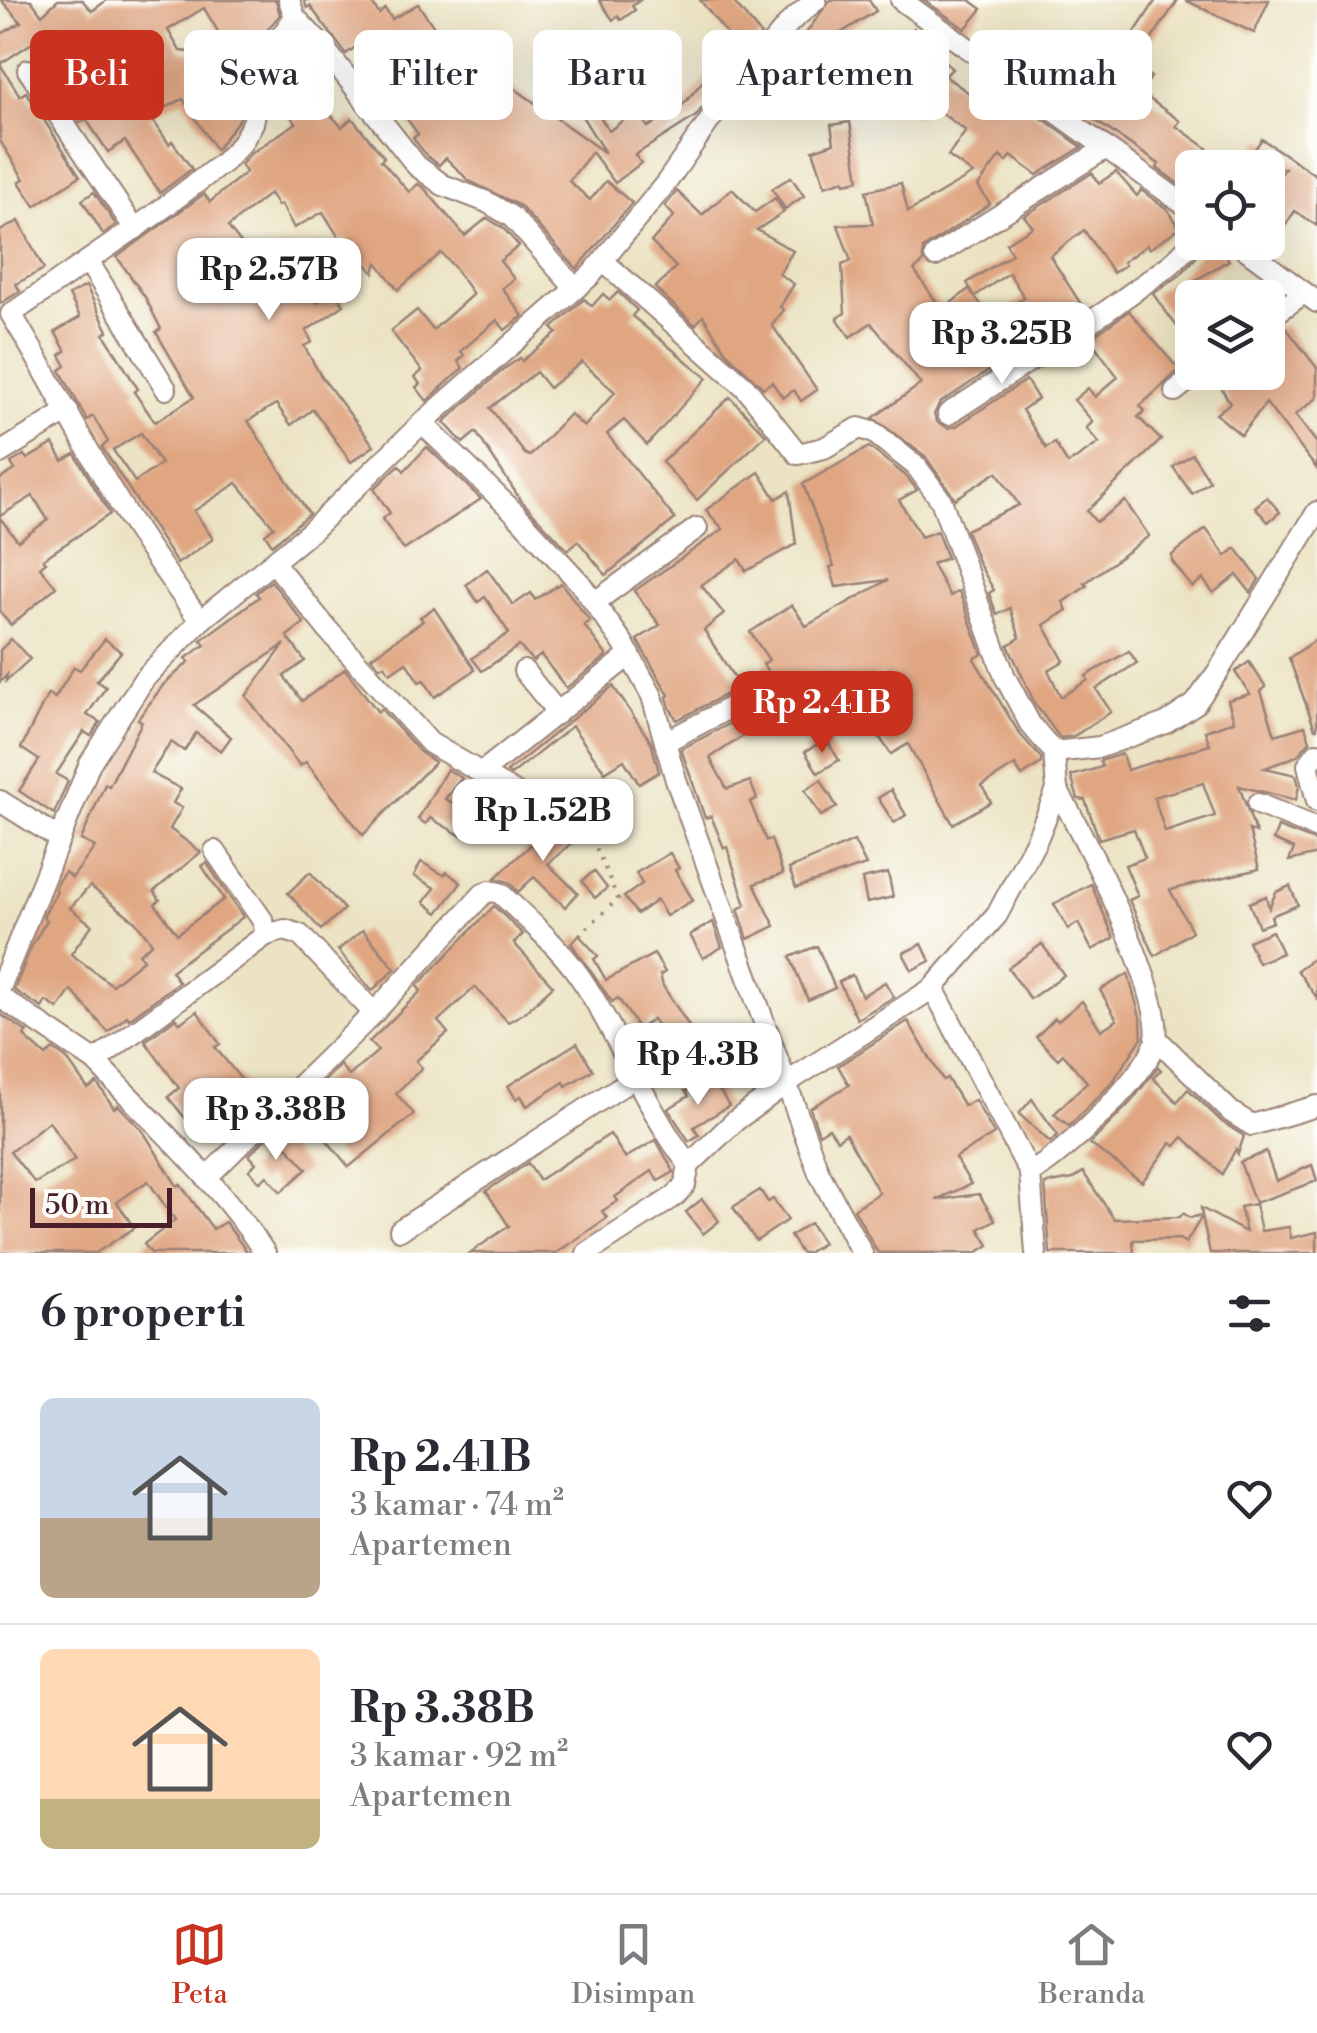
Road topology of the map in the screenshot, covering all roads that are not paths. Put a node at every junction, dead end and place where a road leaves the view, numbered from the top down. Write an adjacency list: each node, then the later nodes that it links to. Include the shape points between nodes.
1 (816, 0): 12 (street, via 724,100)
2 (901, 0): 5 (street)
3 (292, 8): 7 (street, via 267,55 242,144); 13 (street, via 428,176 512,217)
4 (67, 120): 7 (street)
5 (1106, 148): 6 (street); 8 (street)
6 (1175, 198)
7 (135, 228): 11 (street)
8 (936, 256)
9 (1175, 260): 19 (street)
10 (1260, 260): 14 (street)
11 (88, 261): 16 (street); 17 (street)
12 (602, 261): 13 (street); 32 (street, via 746,387 798,454 859,428 916,466 941,500 1005,677)
13 (574, 287): 20 (street)
14 (1310, 297): 15 (street)
15 (1285, 310)
16 (5, 317): 18 (street)
17 (166, 390)
18 (68, 411): 21 (street); 26 (street)
19 (948, 414)
20 (422, 423): 24 (street); 25 (street)
21 (0, 453)
22 (1317, 512): 32 (street, via 1194,704 1100,747)
23 (697, 528): 25 (street)
24 (274, 563): 26 (street); 34 (street, via 410,723)
25 (595, 602): 27 (street)
26 (200, 622): 41 (street, via 130,698 90,763)
27 (630, 655): 30 (street); 31 (street, via 652,696)
28 (524, 671): 30 (street)
29 (789, 703): 31 (street, via 756,694)
30 (558, 713): 34 (street)
31 (665, 742): 51 (street)
32 (1054, 752): 35 (street)
33 (1317, 753): 38 (street, via 1308,765)
34 (481, 774): 36 (street)
35 (1058, 790): 45 (street, via 997,915); 48 (street, via 1111,894 1151,1000)
36 (524, 798)
37 (0, 801): 41 (street)
38 (1317, 801)
39 (1258, 804): 40 (street)
40 (1317, 828)
41 (60, 839): 44 (street)
42 (215, 851): 43 (street)
43 (266, 935): 47 (street, via 300,935); 49 (street)
44 (0, 988)
45 (933, 988): 51 (street); 54 (street)
46 (0, 998): 49 (street)
47 (374, 1013): 50 (street, via 483,894 500,893 561,951); 55 (street)
48 (1156, 1038): 52 (street, via 1252,1125); 54 (street, via 1142,1066 1089,1127)
49 (95, 1061): 55 (street)
50 (634, 1078): 53 (street); 56 (street)
51 (788, 1082): 53 (street); 59 (street, via 819,1174)
52 (1317, 1106)
53 (689, 1165): 58 (street, via 675,1196)
54 (1030, 1173): 60 (street)
55 (208, 1176): 57 (street)
56 (400, 1230)
57 (266, 1253)
58 (587, 1253)
59 (862, 1253)
60 (1036, 1253)

